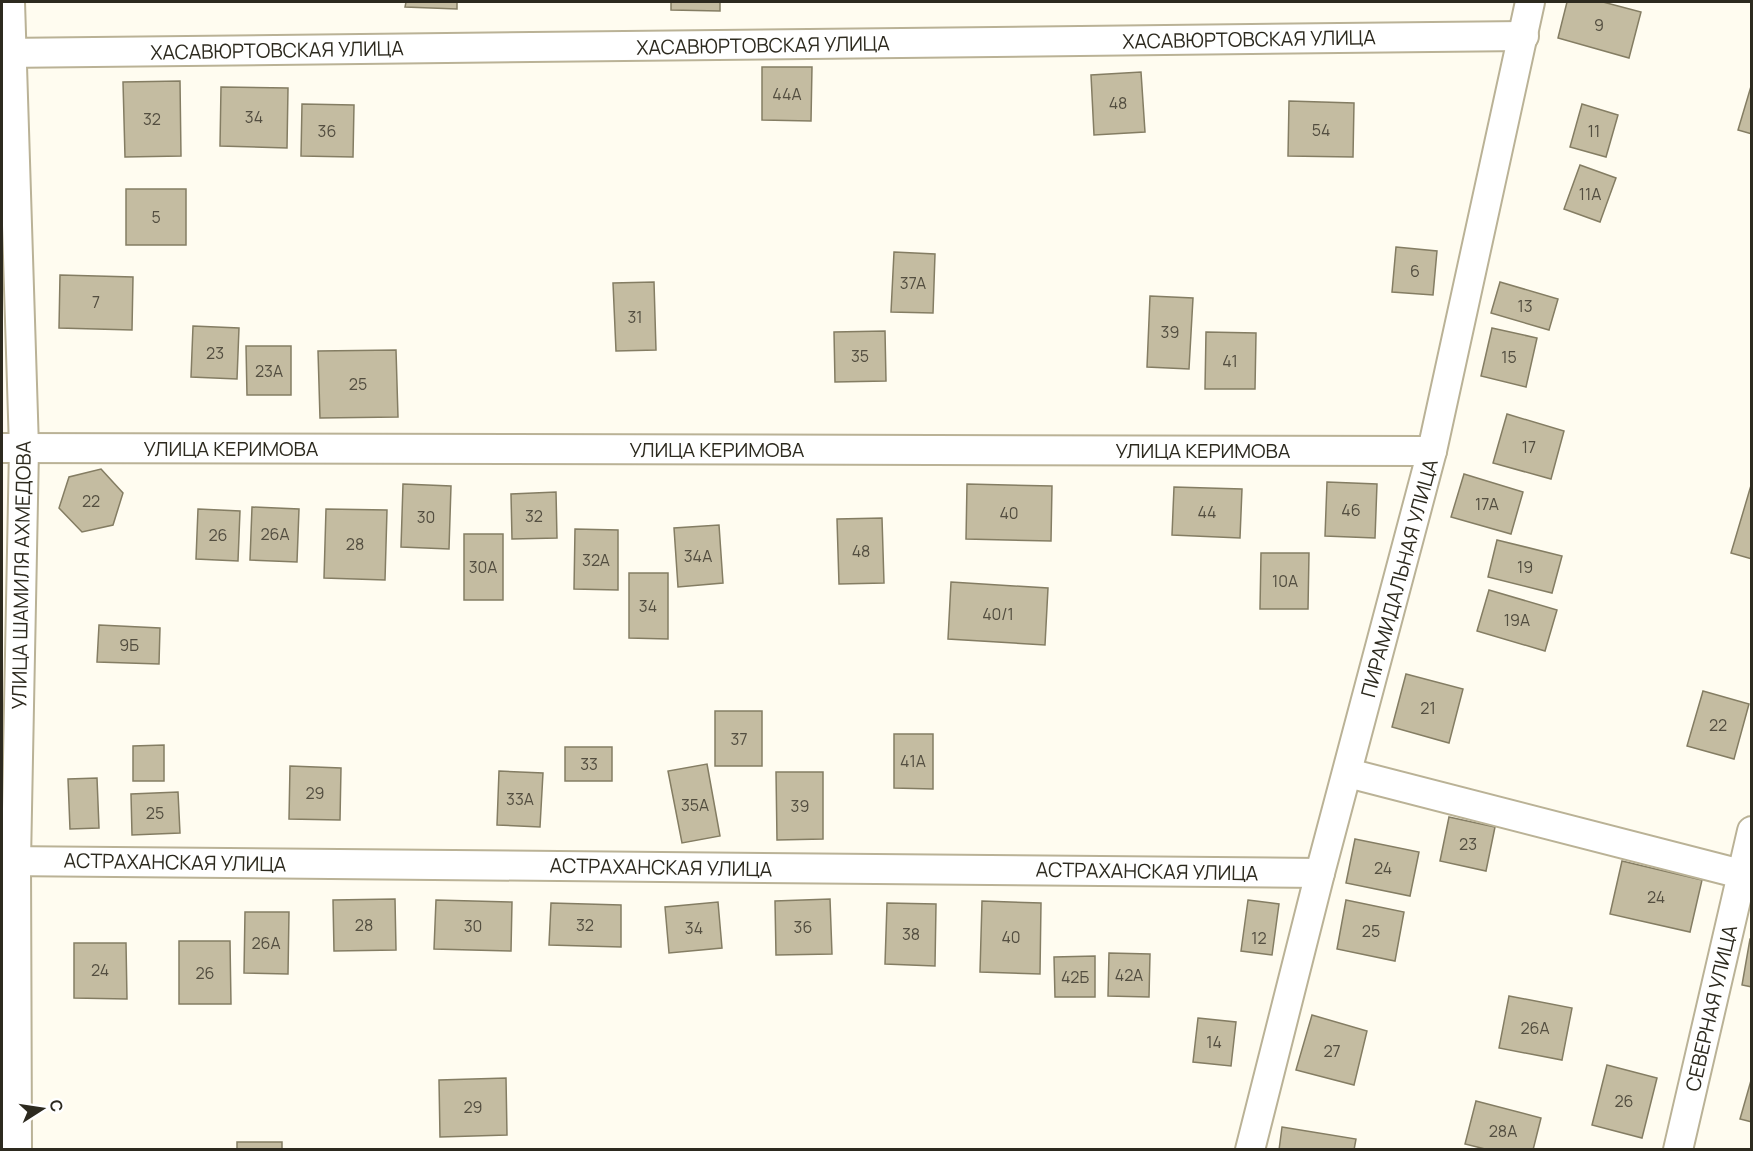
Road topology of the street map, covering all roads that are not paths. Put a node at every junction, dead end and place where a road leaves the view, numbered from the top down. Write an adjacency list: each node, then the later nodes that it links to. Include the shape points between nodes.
1 (10, 2): 4 (street, УЛИЦА ШАМИЛЯ АХМЕДОВА)
2 (1530, 2): 3 (street, ПИРАМИДАЛЬНАЯ УЛИЦА)
3 (1524, 36): 4 (street, ХАСАВЮРТОВСКАЯ УЛИЦА); 6 (street, ПИРАМИДАЛЬНАЯ УЛИЦА)
4 (6, 53): 5 (street, УЛИЦА ШАМИЛЯ АХМЕДОВА)
5 (13, 448): 6 (street, УЛИЦА КЕРИМОВА); 9 (street, УЛИЦА ШАМИЛЯ АХМЕДОВА)
6 (1432, 451): 7 (street, ПИРАМИДАЛЬНАЯ УЛИЦА)
7 (1348, 773): 10 (street, ПИРАМИДАЛЬНАЯ УЛИЦА); 11 (street)
8 (1751, 837): 11 (street, СЕВЕРНАЯ УЛИЦА)
9 (9, 861): 10 (street, АСТРАХАНСКАЯ УЛИЦА); 12 (street, УЛИЦА ШАМИЛЯ АХМЕДОВА)
10 (1320, 873): 13 (street, ПИРАМИДАЛЬНАЯ УЛИЦА)
11 (1741, 874): 14 (street, СЕВЕРНАЯ УЛИЦА)
12 (17, 1149)
13 (1250, 1149)
14 (1678, 1149)

